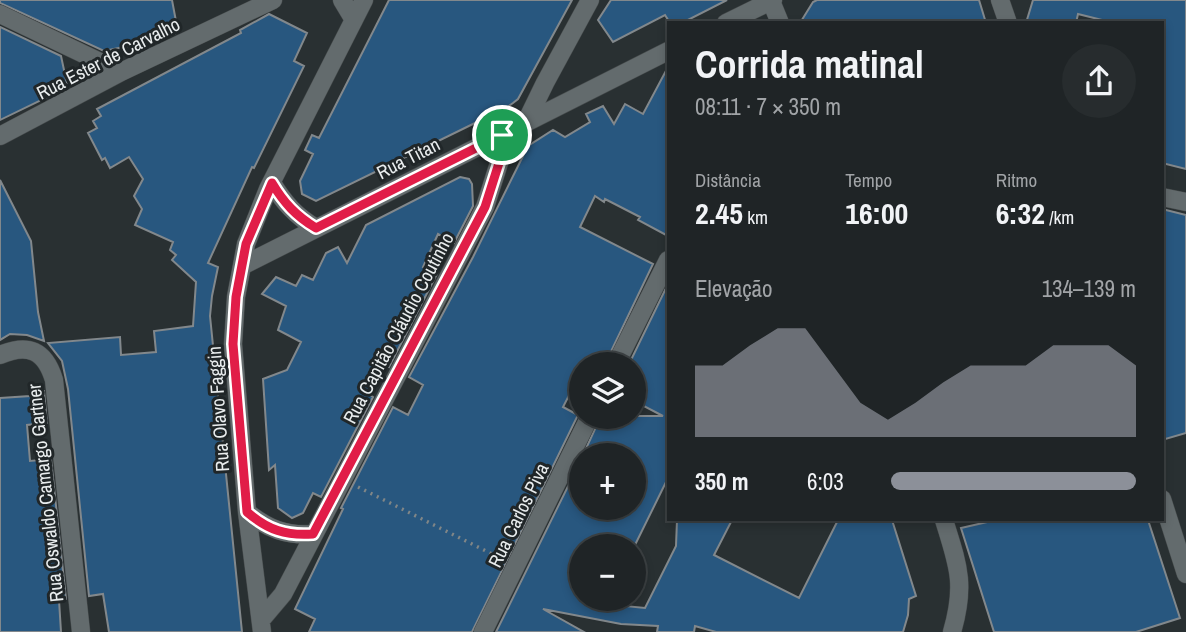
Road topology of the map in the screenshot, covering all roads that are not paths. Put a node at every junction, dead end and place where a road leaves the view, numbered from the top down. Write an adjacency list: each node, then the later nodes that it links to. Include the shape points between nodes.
1 (273, 0): 13 (street, Rua Ester de Carvalho)
2 (342, 0): 8 (street)
3 (364, 0): 8 (street, Rua Olavo Faggin)
4 (590, 0): 14 (street)
5 (1000, 0): 11 (street)
6 (772, 1): 9 (street); 10 (street)
7 (0, 14): 13 (street)
8 (354, 20): 17 (street, Rua Olavo Faggin)
9 (730, 21)
10 (779, 21)
11 (1007, 21)
12 (667, 52): 14 (street, Rua Titan)
13 (121, 72): 16 (street, Rua Ester de Carvalho)
14 (526, 122): 15 (street, Rua Titan)
15 (502, 135): 20 (street, Rua Titan); 29 (street, Rua Capitão Cláudio Coutinho, via 499,163 485,207)
16 (0, 136)
17 (272, 183): 20 (street, via 296,215); 22 (street, Rua Olavo Faggin, via 246,244)
18 (1164, 197): 19 (street)
19 (1186, 202)
20 (316, 228): 22 (street, Rua Titan)
21 (667, 262): 23 (street)
22 (242, 266): 27 (street, Rua Olavo Faggin, via 233,344)
23 (622, 352)
24 (0, 355): 32 (street, Rua Oswaldo Camargo Gartner, via 30,349 50,365)
25 (584, 429): 33 (street, Rua Carlos Piva)
26 (1164, 505): 30 (street)
27 (247, 512): 29 (street, via 282,533); 31 (street, Rua Olavo Faggin)
28 (944, 521): 34 (street, via 961,587)
29 (313, 534): 31 (street, Rua Capitão Cláudio Coutinho)
30 (1186, 575)
31 (261, 626)
32 (82, 632)
33 (483, 632)
34 (952, 632)

